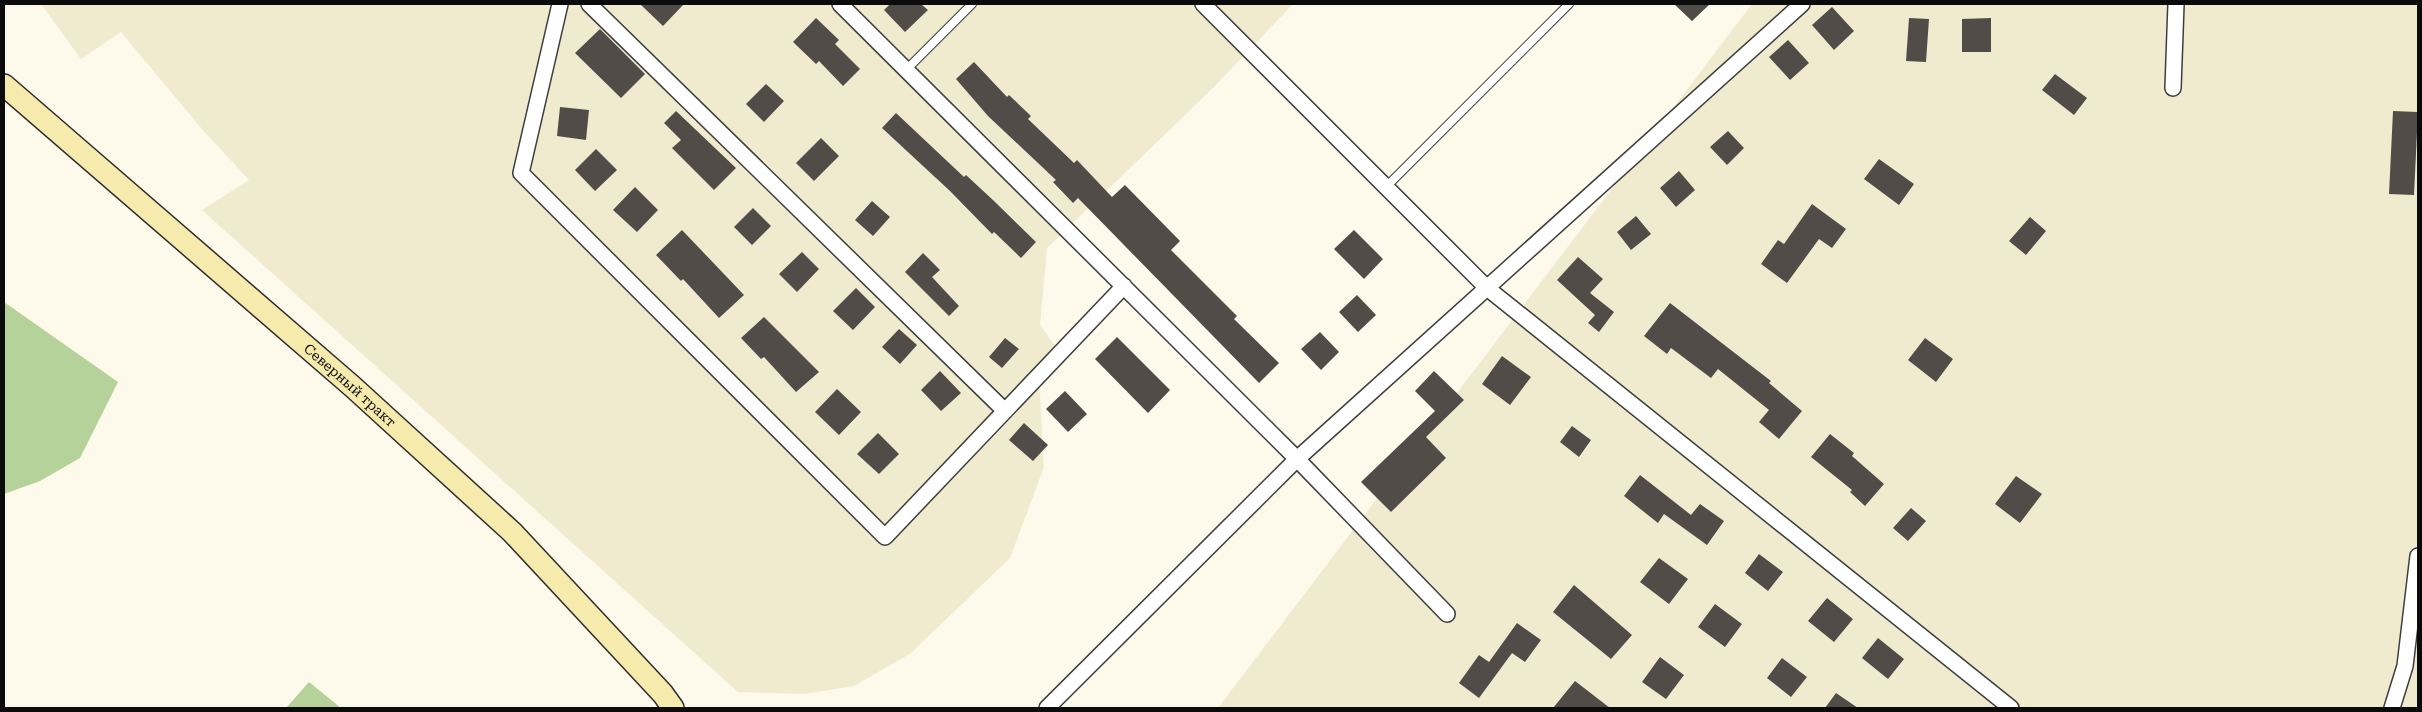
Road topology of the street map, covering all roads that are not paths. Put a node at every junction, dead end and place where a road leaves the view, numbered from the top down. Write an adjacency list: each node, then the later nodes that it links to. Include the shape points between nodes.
1 (560, 4): 15 (street, via 521,173 885,537)
2 (589, 4): 15 (street)
3 (840, 4): 9 (street)
4 (972, 4): 9 (lane)
5 (1203, 4): 12 (street)
6 (1569, 4): 12 (lane)
7 (1802, 4): 14 (street)
8 (2176, 4): 11 (street)
9 (906, 70): 13 (street)
10 (4, 85): 19 (main road, Северный тракт, via 353,387 512,532)
11 (2173, 88)
12 (1386, 187): 14 (street)
13 (1124, 286): 15 (street); 16 (street)
14 (1487, 288): 16 (street); 21 (street)
15 (1005, 411)
16 (1297, 459): 18 (street); 20 (street)
17 (2418, 556): 22 (street, via 2405,666)
18 (1447, 614)
19 (674, 708)
20 (1047, 708)
21 (2011, 708)
22 (2392, 708)

